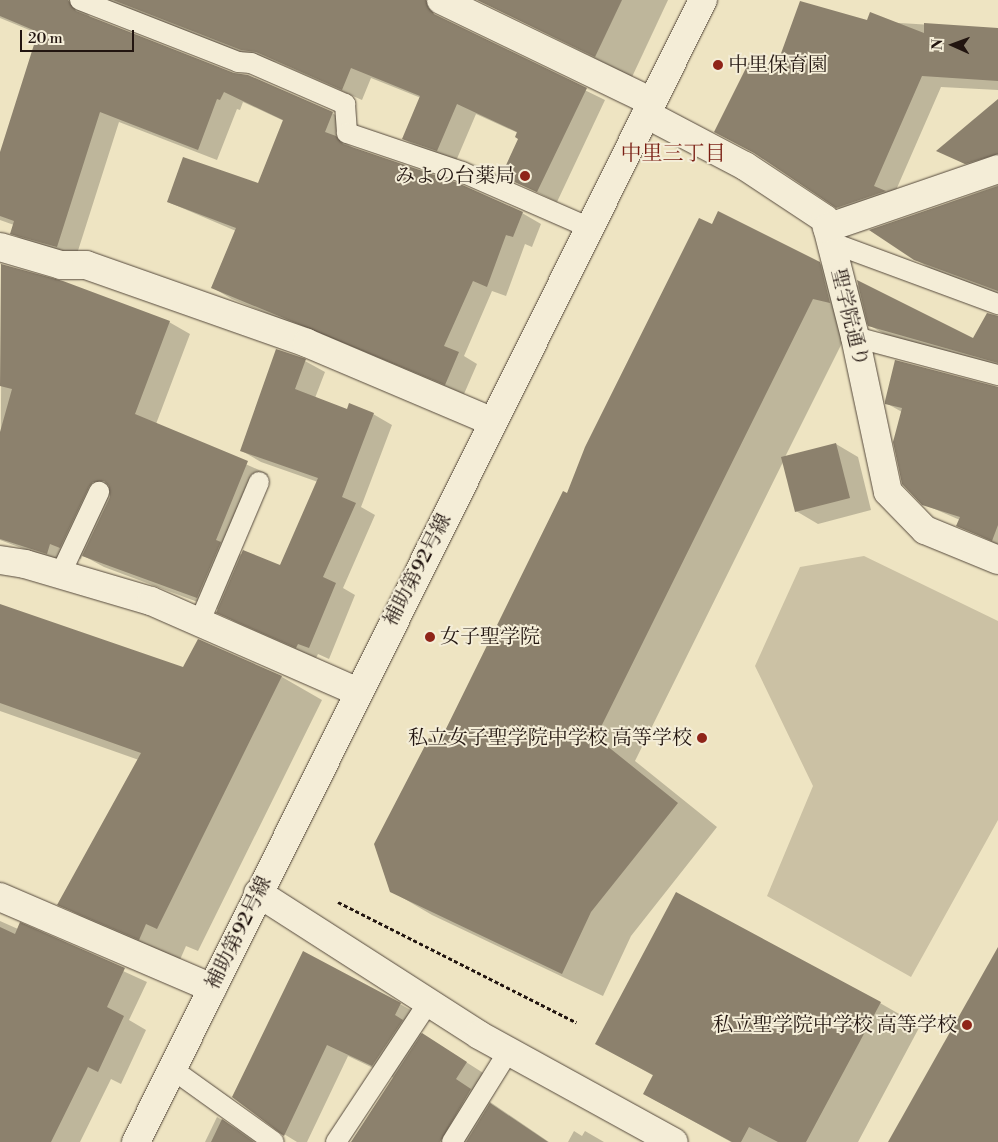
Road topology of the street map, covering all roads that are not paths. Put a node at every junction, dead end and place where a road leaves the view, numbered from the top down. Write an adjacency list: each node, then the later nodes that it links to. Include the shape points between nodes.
1 (80, 0): 6 (lane, via 251,64 345,104 347,134 462,172)
2 (441, 0): 4 (street, 聖学院通り)
3 (703, 0): 4 (street, 補助第92号線)
4 (649, 108): 6 (street, 補助第92号線); 7 (street, 聖学院通り, via 825,219)
5 (998, 169): 7 (street)
6 (590, 228): 12 (street, 補助第92号線)
7 (829, 235): 9 (lane); 10 (street, 聖学院通り)
8 (0, 247): 12 (street, via 61,265 86,265 307,343)
9 (998, 304)
10 (855, 337): 11 (lane); 16 (street, 聖学院通り, via 888,492 925,530)
11 (998, 375)
12 (493, 422): 19 (street, 補助第92号線)
13 (259, 482): 18 (lane)
14 (98, 492): 17 (lane)
15 (0, 560): 17 (street)
16 (998, 560)
17 (60, 575): 18 (street, via 151,601)
18 (200, 621): 19 (street)
19 (358, 692): 20 (street, 補助第92号線)
20 (258, 893): 22 (street, 補助第92号線); 23 (street)
21 (0, 897): 22 (street)
22 (212, 988): 25 (street, 補助第92号線)
23 (428, 1003): 24 (street); 28 (lane)
24 (508, 1052): 29 (lane); 30 (street)
25 (172, 1069): 26 (street, 補助第92号線); 27 (lane)
26 (136, 1142)
27 (274, 1142)
28 (336, 1142)
29 (452, 1142)
30 (674, 1142)

